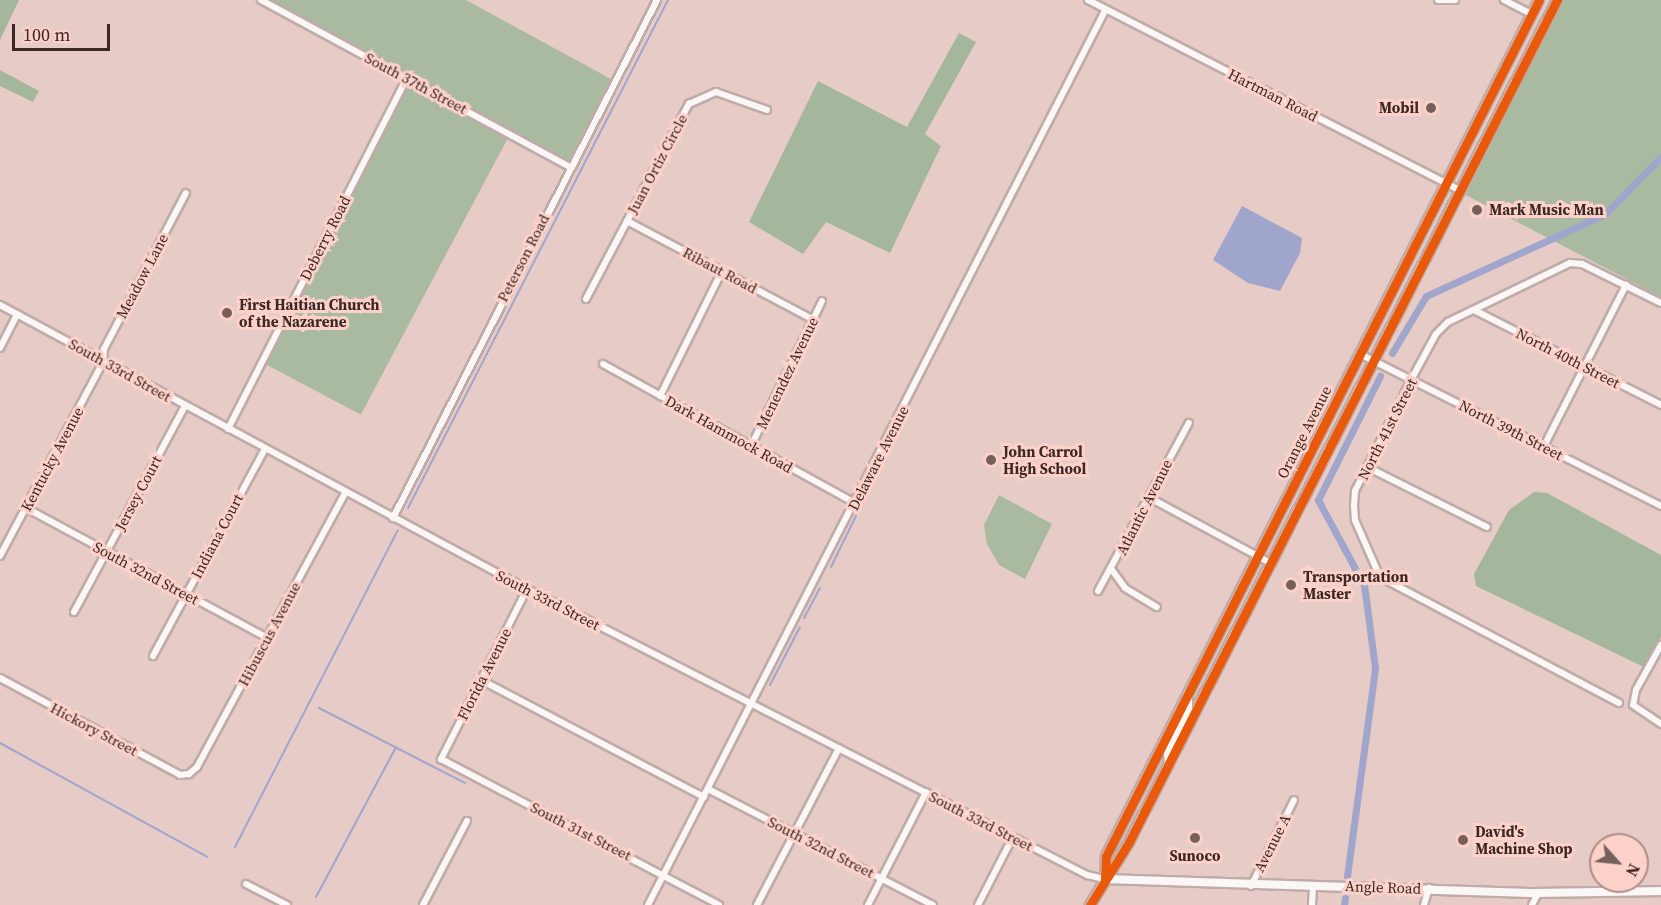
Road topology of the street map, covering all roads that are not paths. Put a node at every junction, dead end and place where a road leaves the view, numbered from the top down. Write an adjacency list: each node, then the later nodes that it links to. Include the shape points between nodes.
1 (261, 0): 11 (street, South 37th Street)
2 (657, 0): 13 (street, Peterson Road)
3 (1088, 0): 9 (street, Hartman Road)
4 (1438, 0): 5 (street)
5 (1455, 0)
6 (1504, 0): 10 (street)
7 (1539, 0): 10 (main road, Orange Avenue)
8 (1557, 0): 15 (main road, Orange Avenue)
9 (1106, 9): 14 (street, Hartman Road); 45 (street, Delaware Avenue)
10 (1531, 14): 14 (main road, Orange Avenue)
11 (406, 79): 13 (street, South 37th Street); 38 (street, Deberry Road)
12 (767, 110): 17 (street, Juan Ortiz Circle, via 716,92 689,104)
13 (570, 166): 48 (street, Peterson Road)
14 (1446, 183): 15 (street, Hartman Road); 28 (main road, Orange Avenue)
15 (1459, 190): 29 (main road, Orange Avenue)
16 (186, 193): 30 (street, Meadow Lane, via 104,349)
17 (627, 221): 18 (street, Ribaut Road); 20 (street, Juan Ortiz Circle)
18 (722, 271): 26 (street, Ribaut Road); 34 (street)
19 (1626, 285): 22 (street, North 41st Street); 24 (street, North 41st Street, via 1570,263); 32 (street)
20 (586, 299)
21 (822, 301): 26 (street, Menendez Avenue)
22 (1661, 303)
23 (0, 305): 25 (street, South 33rd Street)
24 (1474, 310): 32 (street, North 40th Street); 33 (street, North 41st Street, via 1448,322 1436,333)
25 (17, 314): 27 (street); 30 (street, South 33rd Street)
26 (812, 320): 39 (street, Menendez Avenue)
27 (0, 348)
28 (1360, 354): 29 (street, North 39th Street); 52 (main road, Orange Avenue)
29 (1374, 361): 33 (street, North 39th Street); 53 (main road, Orange Avenue)
30 (104, 362): 36 (street, South 33rd Street); 47 (street, Kentucky Avenue)
31 (603, 364): 34 (street, Dark Hammock Road)
32 (1585, 366): 35 (street, North 40th Street); 40 (street)
33 (1411, 380): 40 (street, North 39th Street); 42 (street, North 41st Street)
34 (660, 396): 39 (street, Dark Hammock Road)
35 (1661, 405)
36 (185, 406): 38 (street, South 33rd Street); 50 (street, Jersey Court)
37 (1189, 423): 44 (street, Atlantic Avenue)
38 (228, 429): 41 (street, South 33rd Street)
39 (752, 444): 45 (street, Dark Hammock Road)
40 (1544, 446): 46 (street, North 39th Street)
41 (265, 449): 43 (street, South 33rd Street); 57 (street, Indiana Court)
42 (1368, 467): 49 (street); 66 (street, North 41st Street, via 1355,491 1354,513 1380,577)
43 (346, 492): 48 (street, South 33rd Street); 60 (street, Hibuscus Avenue)
44 (1149, 498): 52 (street); 54 (street, Atlantic Avenue)
45 (855, 503): 67 (street, Delaware Avenue)
46 (1661, 506)
47 (26, 508): 50 (street, South 32nd Street); 51 (street, Kentucky Avenue)
48 (393, 518): 55 (street, South 33rd Street)
49 (1487, 527)
50 (106, 552): 57 (street, South 32nd Street); 59 (street, Jersey Court)
51 (0, 556)
52 (1258, 556): 53 (street); 65 (main road, Orange Avenue)
53 (1270, 562): 71 (main road, Orange Avenue)
54 (1112, 570): 56 (street, Atlantic Avenue); 58 (street, via 1125,588)
55 (527, 589): 64 (street, Florida Avenue); 67 (street, South 33rd Street)
56 (1098, 591)
57 (186, 595): 60 (street, South 32nd Street); 62 (street, Indiana Court)
58 (1157, 607)
59 (74, 612)
60 (267, 638): 72 (street, Hibuscus Avenue)
61 (1661, 645): 68 (street, via 1636,690 1633,705)
62 (153, 656)
63 (0, 678): 72 (street, Hickory Street, via 180,776)
64 (481, 680): 70 (street, Florida Avenue); 75 (street)
65 (1187, 693): 71 (main road, via 1188,709 1168,752); 82 (main road, Orange Avenue, via 1106,856)
66 (1619, 703)
67 (751, 705): 69 (street, South 33rd Street); 73 (street, Delaware Avenue)
68 (1661, 724)
69 (839, 748): 74 (street, South 33rd Street); 78 (street)
70 (441, 759): 80 (street, South 31st Street)
71 (1169, 764): 82 (main road, Orange Avenue, via 1119,861)
72 (189, 774)
73 (708, 789): 75 (street, Delaware Avenue); 78 (street, South 32nd Street)
74 (926, 792): 79 (street, South 33rd Street); 81 (street)
75 (704, 797): 80 (street, Delaware Avenue)
76 (1294, 800): 85 (street, Avenue A)
77 (467, 821): 90 (street)
78 (794, 833): 81 (street, South 32nd Street); 93 (street)
79 (1013, 837): 82 (street, South 33rd Street, via 1087,875); 96 (street)
80 (663, 876): 91 (street, Delaware Avenue); 92 (street, South 31st Street)
81 (882, 879): 94 (street); 95 (street, South 32nd Street)
82 (1104, 879): 85 (main road, Angle Road); 97 (main road, Orange Avenue)
83 (246, 884): 89 (street)
84 (1313, 885): 85 (main road, Angle Road); 86 (main road, Angle Road); 98 (street)
85 (1250, 886)
86 (1429, 888): 88 (main road, Angle Road); 99 (street)
87 (1661, 891): 88 (main road, Angle Road)
88 (1538, 893): 100 (street)
89 (287, 905)
90 (423, 905)
91 (648, 905)
92 (719, 905)
93 (757, 905)
94 (868, 905)
95 (933, 905)
96 (978, 905)
97 (1090, 905)
98 (1312, 905)
99 (1424, 905)
100 (1532, 905)

